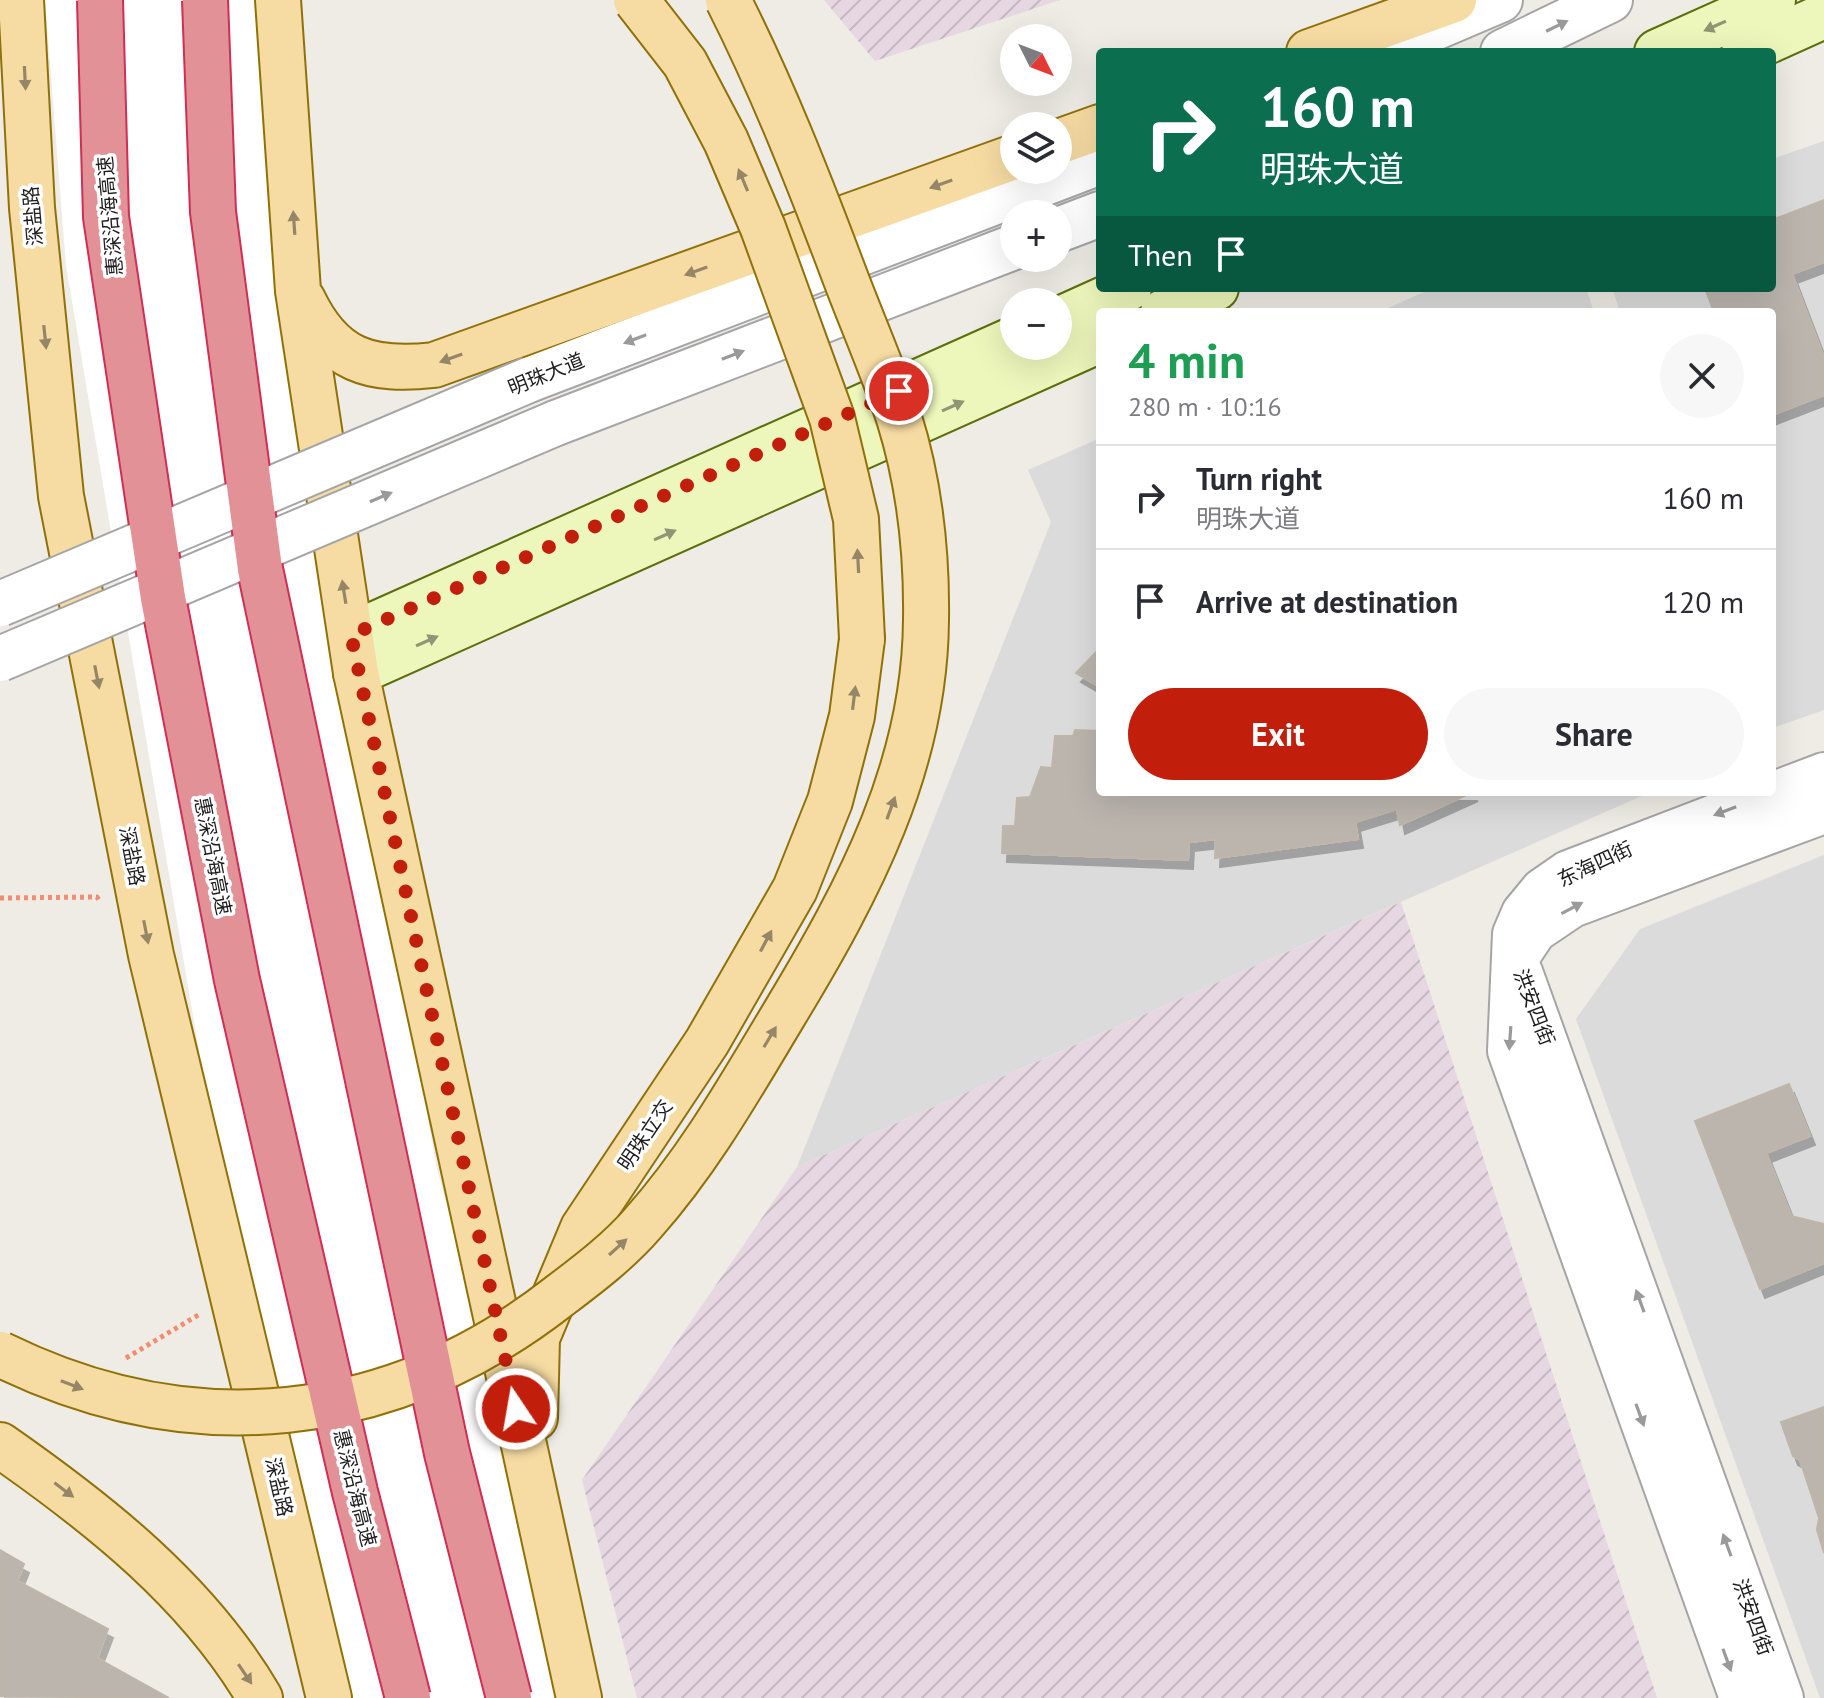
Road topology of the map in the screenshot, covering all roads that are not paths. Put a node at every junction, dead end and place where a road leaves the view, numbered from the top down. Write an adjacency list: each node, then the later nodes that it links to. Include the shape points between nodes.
1 (21, 0): 45 (main road, 深盐路, one-way to 45, via 32,208 61,496 151,955)
2 (100, 0): 46 (highway, 惠深沿海高速, bridge, via 106,217 163,598 240,995)
3 (114, 0): 47 (main road, via 122,210 170,565 239,949)
4 (193, 0): 48 (main road, via 202,217 265,634 441,1468)
5 (205, 0): 49 (highway, bridge, via 213,212 260,569 447,1453)
6 (278, 0): 26 (main road, one-way to 6)
7 (636, 0): 43 (main road, 明珠立交, one-way to 7, bridge, via 538,1459 533,1401 537,1338 583,1228 707,1042 795,889 830,801 852,716 862,639 856,519 832,418 726,141 685,63)
8 (728, 0): 41 (main road, one-way to 8, bridge, via 85,1390 139,1404 279,1413 346,1403 472,1356 532,1318 639,1228 691,1164 845,913 905,767 920,694 925,555 899,420 797,147)
9 (1454, 0): 14 (main road)
10 (1500, 0): 15 (street)
11 (1610, 0): 16 (street, one-way to 11)
12 (1773, 0): 17 (main road, one-way to 17)
13 (1824, 16): 18 (main road)
14 (1320, 48)
15 (1387, 48)
16 (1511, 48)
17 (1666, 48)
18 (1753, 48)
19 (1096, 128): 20 (main road)
20 (1072, 137)
21 (1000, 162): 26 (main road, one-way to 26, via 434,365 392,369 355,358 331,344)
22 (1096, 164): 33 (street, 明珠大道, one-way to 33, bridge, via 531,379)
23 (1096, 216): 24 (street)
24 (1072, 225)
25 (1000, 252): 35 (street, one-way to 25, bridge, via 556,423)
26 (298, 291): 34 (main road, one-way to 26)
27 (1120, 292): 30 (main road)
28 (1207, 292): 29 (main road)
29 (1172, 308)
30 (1072, 314)
31 (1096, 342): 34 (main road, one-way to 31)
32 (1000, 346): 34 (main road)
33 (0, 604)
34 (353, 654): 43 (main road)
35 (0, 659)
36 (1824, 774): 37 (street, 东海四街, one-way to 37)
37 (1776, 792)
38 (1767, 796): 40 (street, 东海四街, one-way to 40, via 1568,872 1542,890 1523,913 1514,934)
39 (1824, 812): 40 (street, 东海四街, one-way to 39, via 1535,931 1572,906)
40 (1516, 960): 51 (street, 洪安四街, one-way to 51, via 1509,1051); 52 (street, 洪安四街, one-way to 40)
41 (0, 1354)
42 (0, 1445): 44 (main road, one-way to 44, via 64,1489 162,1575 208,1623)
43 (569, 1654): 50 (main road)
44 (260, 1698)
45 (329, 1698)
46 (408, 1698)
47 (417, 1698)
48 (502, 1698)
49 (509, 1698)
50 (579, 1698)
51 (1741, 1698)
52 (1782, 1698)

